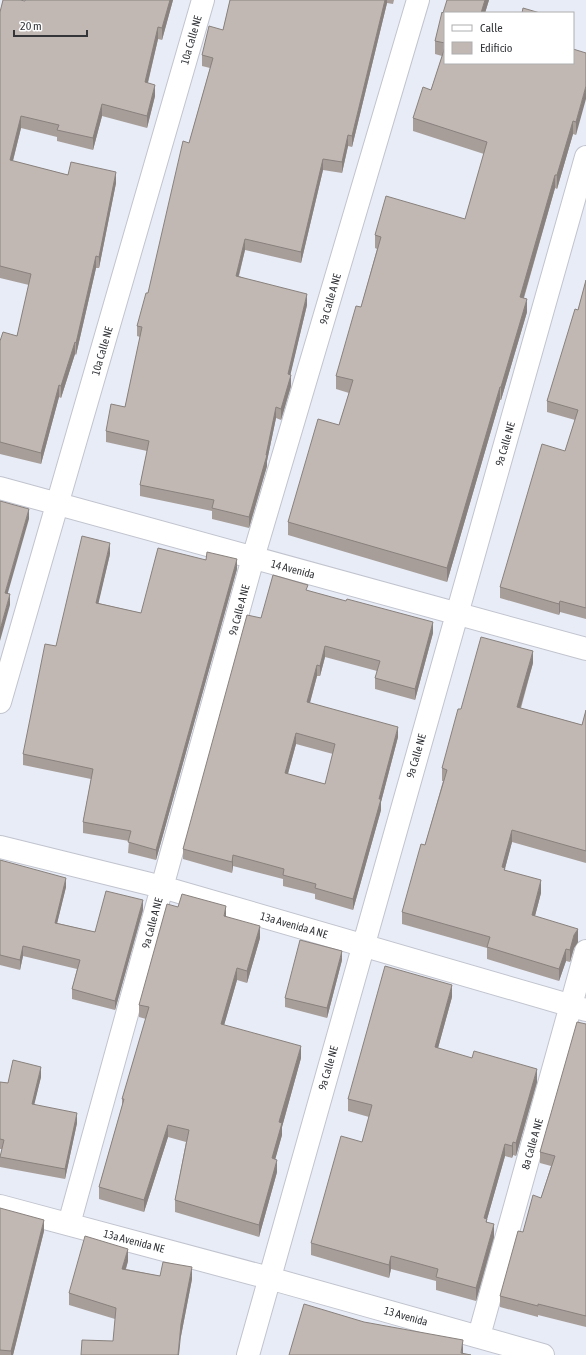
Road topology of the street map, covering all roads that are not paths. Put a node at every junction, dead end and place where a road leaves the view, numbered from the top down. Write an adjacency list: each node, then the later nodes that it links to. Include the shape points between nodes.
1 (203, 0): 5 (street, 10a Calle NE)
2 (418, 0): 6 (street, 9a Calle A NE)
3 (586, 157): 7 (street, 9a Calle NE)
4 (0, 488): 5 (street, 14 Avenida)
5 (57, 504): 6 (street, 14 Avenida); 9 (street, 10a Calle NE)
6 (253, 558): 7 (street, 14 Avenida); 11 (street, 9a Calle A NE)
7 (457, 614): 8 (street, 14 Avenida); 12 (street, 9a Calle NE)
8 (586, 649)
9 (0, 702)
10 (0, 847): 11 (street, 13a Avenida A NE)
11 (162, 887): 12 (street, 13a Avenida A NE); 16 (street, 9a Calle A NE)
12 (363, 945): 14 (street, 13a Avenida A NE); 17 (street, 9a Calle NE)
13 (586, 951): 14 (street, 8a Calle A NE)
14 (578, 1008): 18 (street, 8a Calle A NE)
15 (0, 1206): 16 (street, 13a Avenida NE)
16 (69, 1224): 17 (street, 13a Avenida NE)
17 (269, 1278): 18 (street, 13 Avenida); 19 (street, 9a Calle NE)
18 (478, 1336): 20 (street, 13 Avenida)
19 (248, 1355)
20 (543, 1355)

